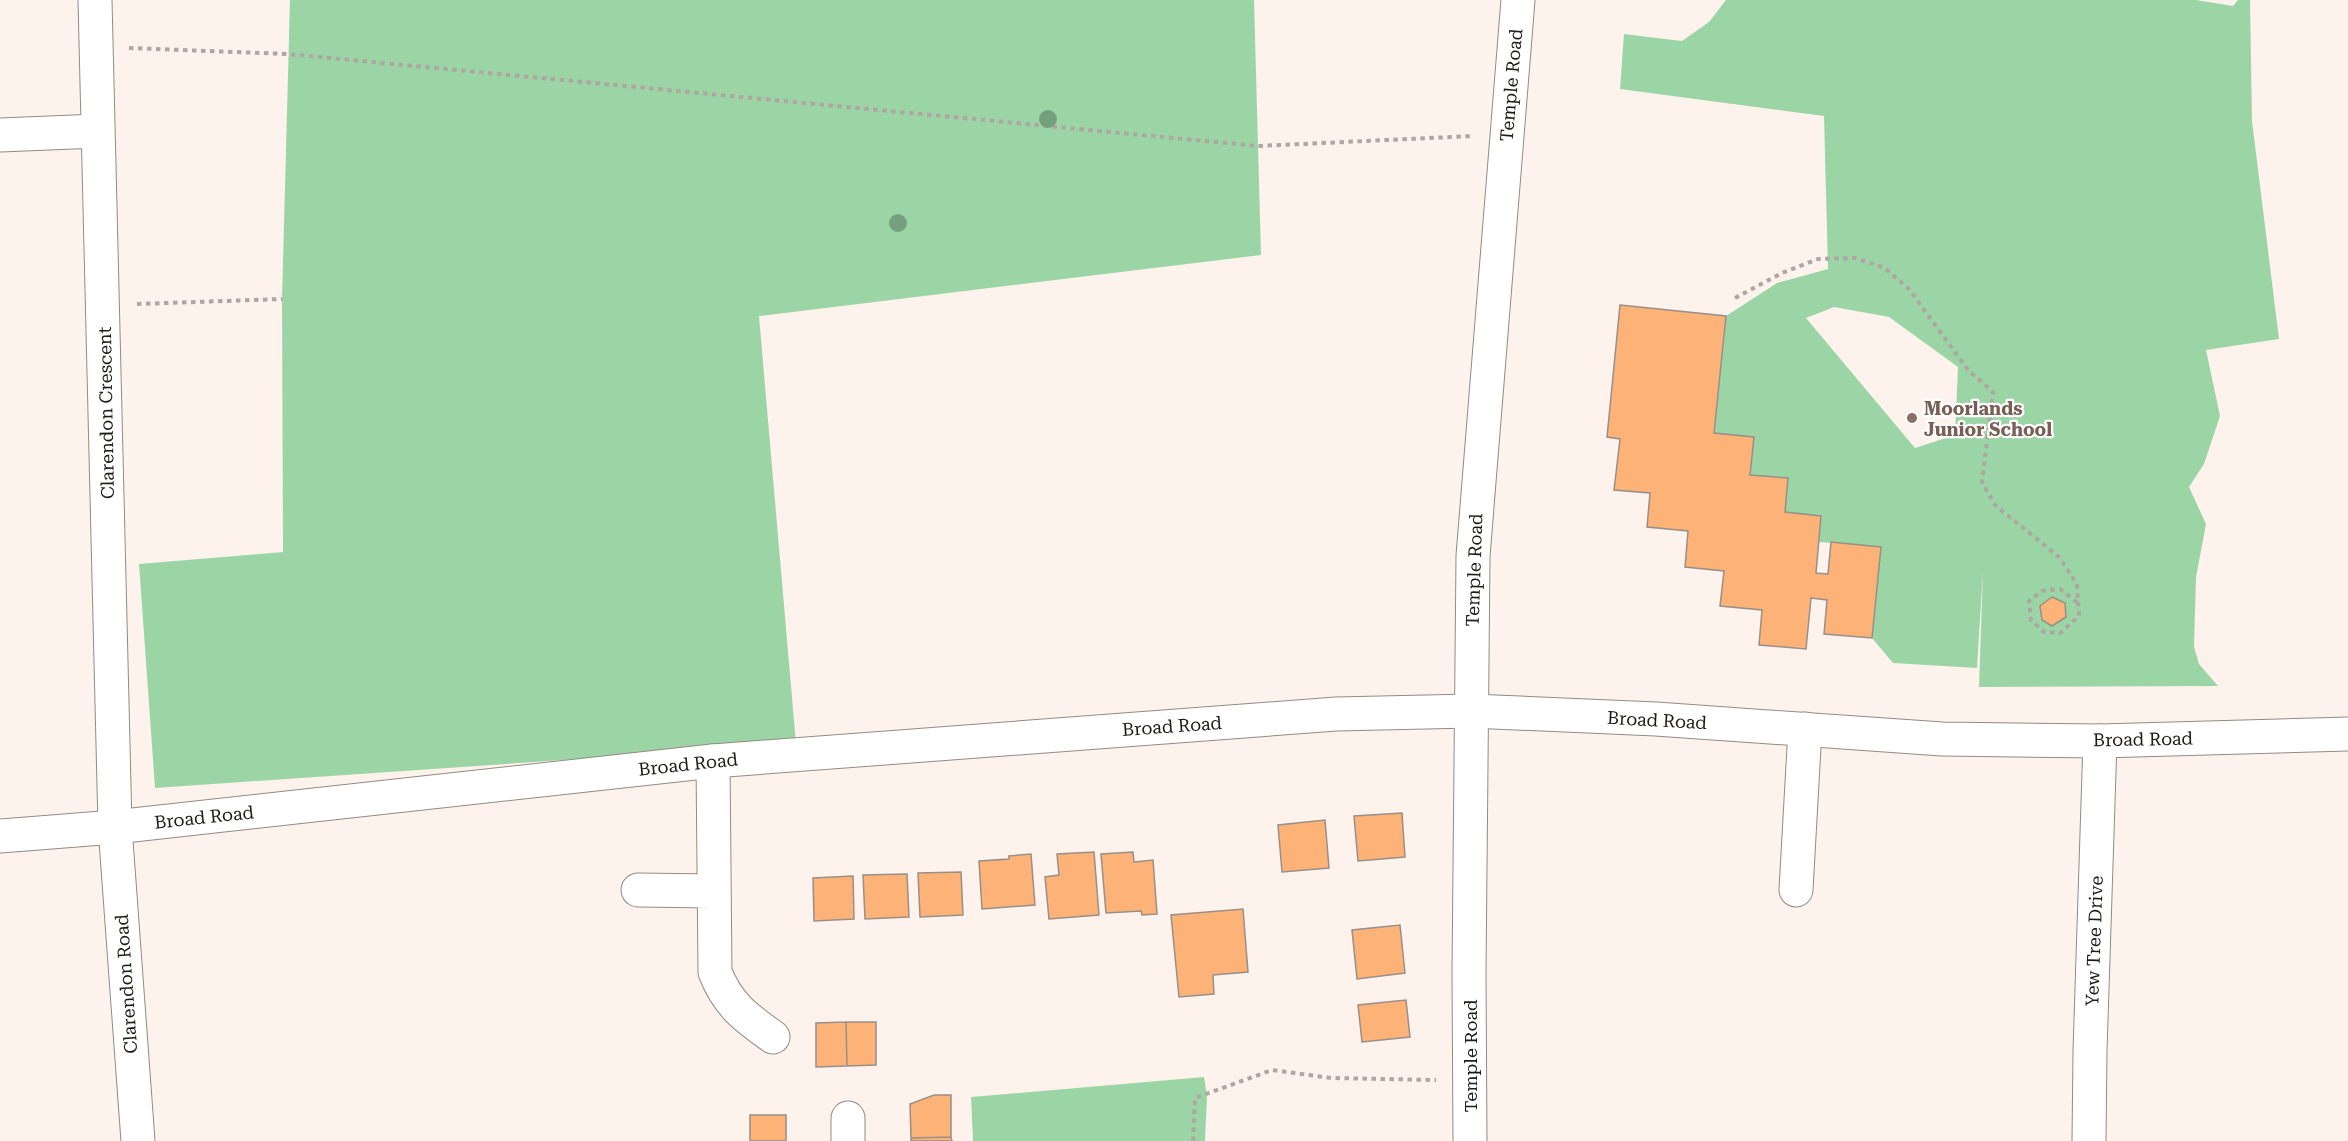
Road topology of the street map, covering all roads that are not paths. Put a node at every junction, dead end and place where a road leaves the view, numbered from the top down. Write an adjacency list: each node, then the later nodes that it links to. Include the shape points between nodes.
1 (95, 0): 3 (street, Clarendon Crescent)
2 (1518, 0): 5 (street, Temple Road, via 1473,556)
3 (98, 131): 4 (street); 10 (street, Clarendon Crescent)
4 (0, 135)
5 (1471, 711): 6 (street, Broad Road); 9 (street, Broad Road, via 1336,714); 17 (street, Temple Road)
6 (1805, 729): 8 (street, Broad Road, via 1942,740); 13 (street)
7 (2348, 734): 8 (street, Broad Road)
8 (2100, 741): 18 (street, Yew Tree Drive)
9 (713, 761): 10 (street, Broad Road); 14 (street)
10 (115, 827): 11 (street, Broad Road); 16 (street, Clarendon Road)
11 (0, 836)
12 (638, 890): 14 (street)
13 (1796, 890)
14 (714, 891): 15 (street, via 716,972 723,993 746,1018)
15 (773, 1037)
16 (138, 1141)
17 (1470, 1141)
18 (2089, 1141)

